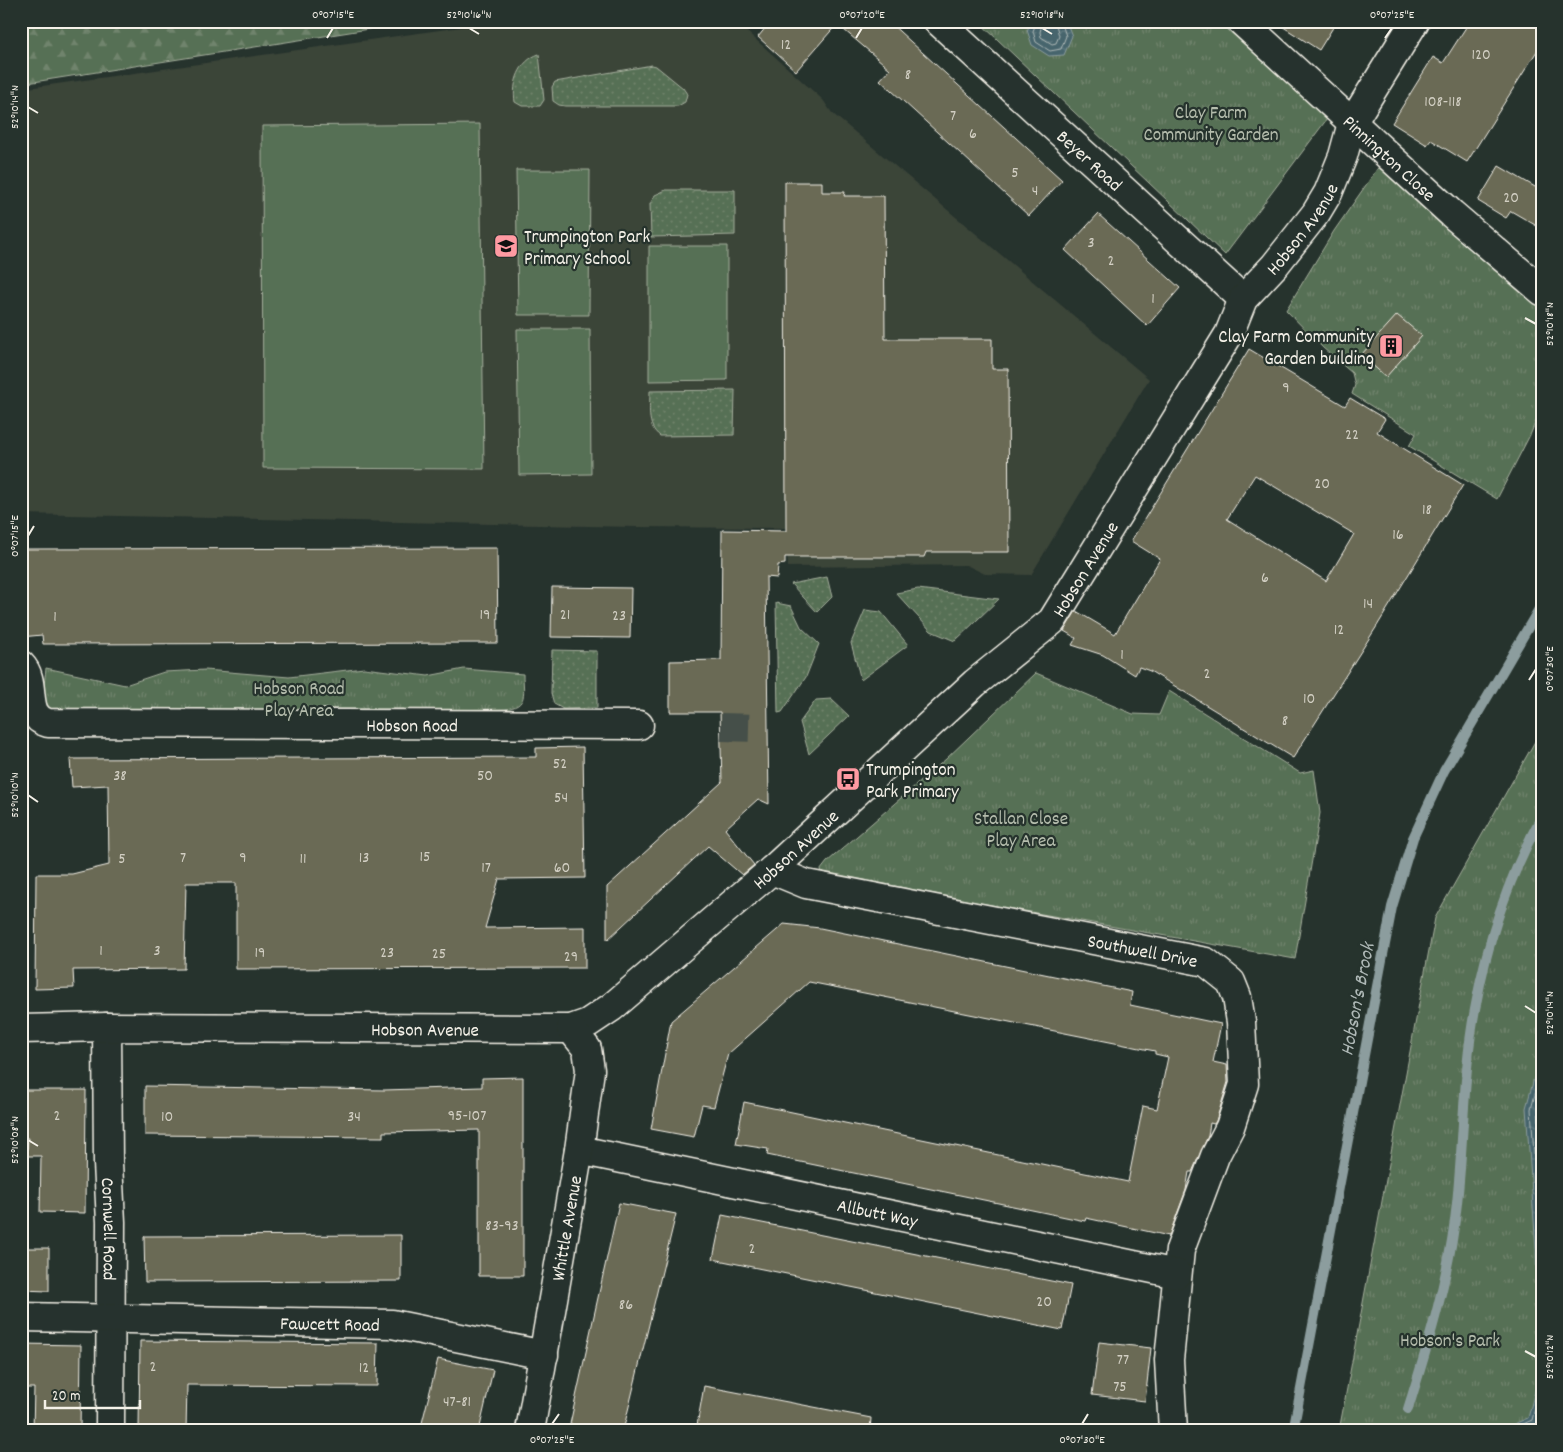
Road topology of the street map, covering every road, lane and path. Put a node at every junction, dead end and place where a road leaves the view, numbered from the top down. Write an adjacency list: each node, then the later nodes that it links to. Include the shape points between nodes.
1 (938, 21): 6 (street, Beyer Road)
2 (1241, 21): 4 (street, Pinnington Close)
3 (1415, 21): 4 (street, Hobson Avenue)
4 (1352, 123): 5 (street, Pinnington Close); 6 (street, Hobson Avenue, via 1339,165 1316,213)
5 (1542, 291)
6 (1243, 299): 9 (street, Hobson Avenue, via 1229,334 1052,620 894,755)
7 (21, 665): 8 (street, Hobson Road, via 29,680 32,712 40,721 48,723)
8 (639, 725)
9 (772, 870): 12 (street, Hobson Avenue, via 612,1007 588,1023); 14 (street, Southwell Drive, via 806,884 1206,962 1232,982 1238,997 1241,1022 1244,1084 1180,1250)
10 (107, 1027): 11 (street, Hobson Avenue); 12 (street, Hobson Avenue); 16 (street, Cornwell Road)
11 (21, 1029)
12 (571, 1029): 13 (street, Whittle Avenue, via 587,1049 590,1070)
13 (579, 1150): 14 (street, Allbutt Way); 17 (street, Whittle Avenue)
14 (1177, 1274): 20 (street, Southwell Drive, via 1169,1360)
15 (21, 1317): 16 (street, Fawcett Road)
16 (111, 1319): 17 (street, Fawcett Road, via 392,1324); 18 (street, Cornwell Road)
17 (544, 1355): 19 (street, Whittle Avenue)
18 (110, 1431)
19 (530, 1431)
20 (1173, 1431)

